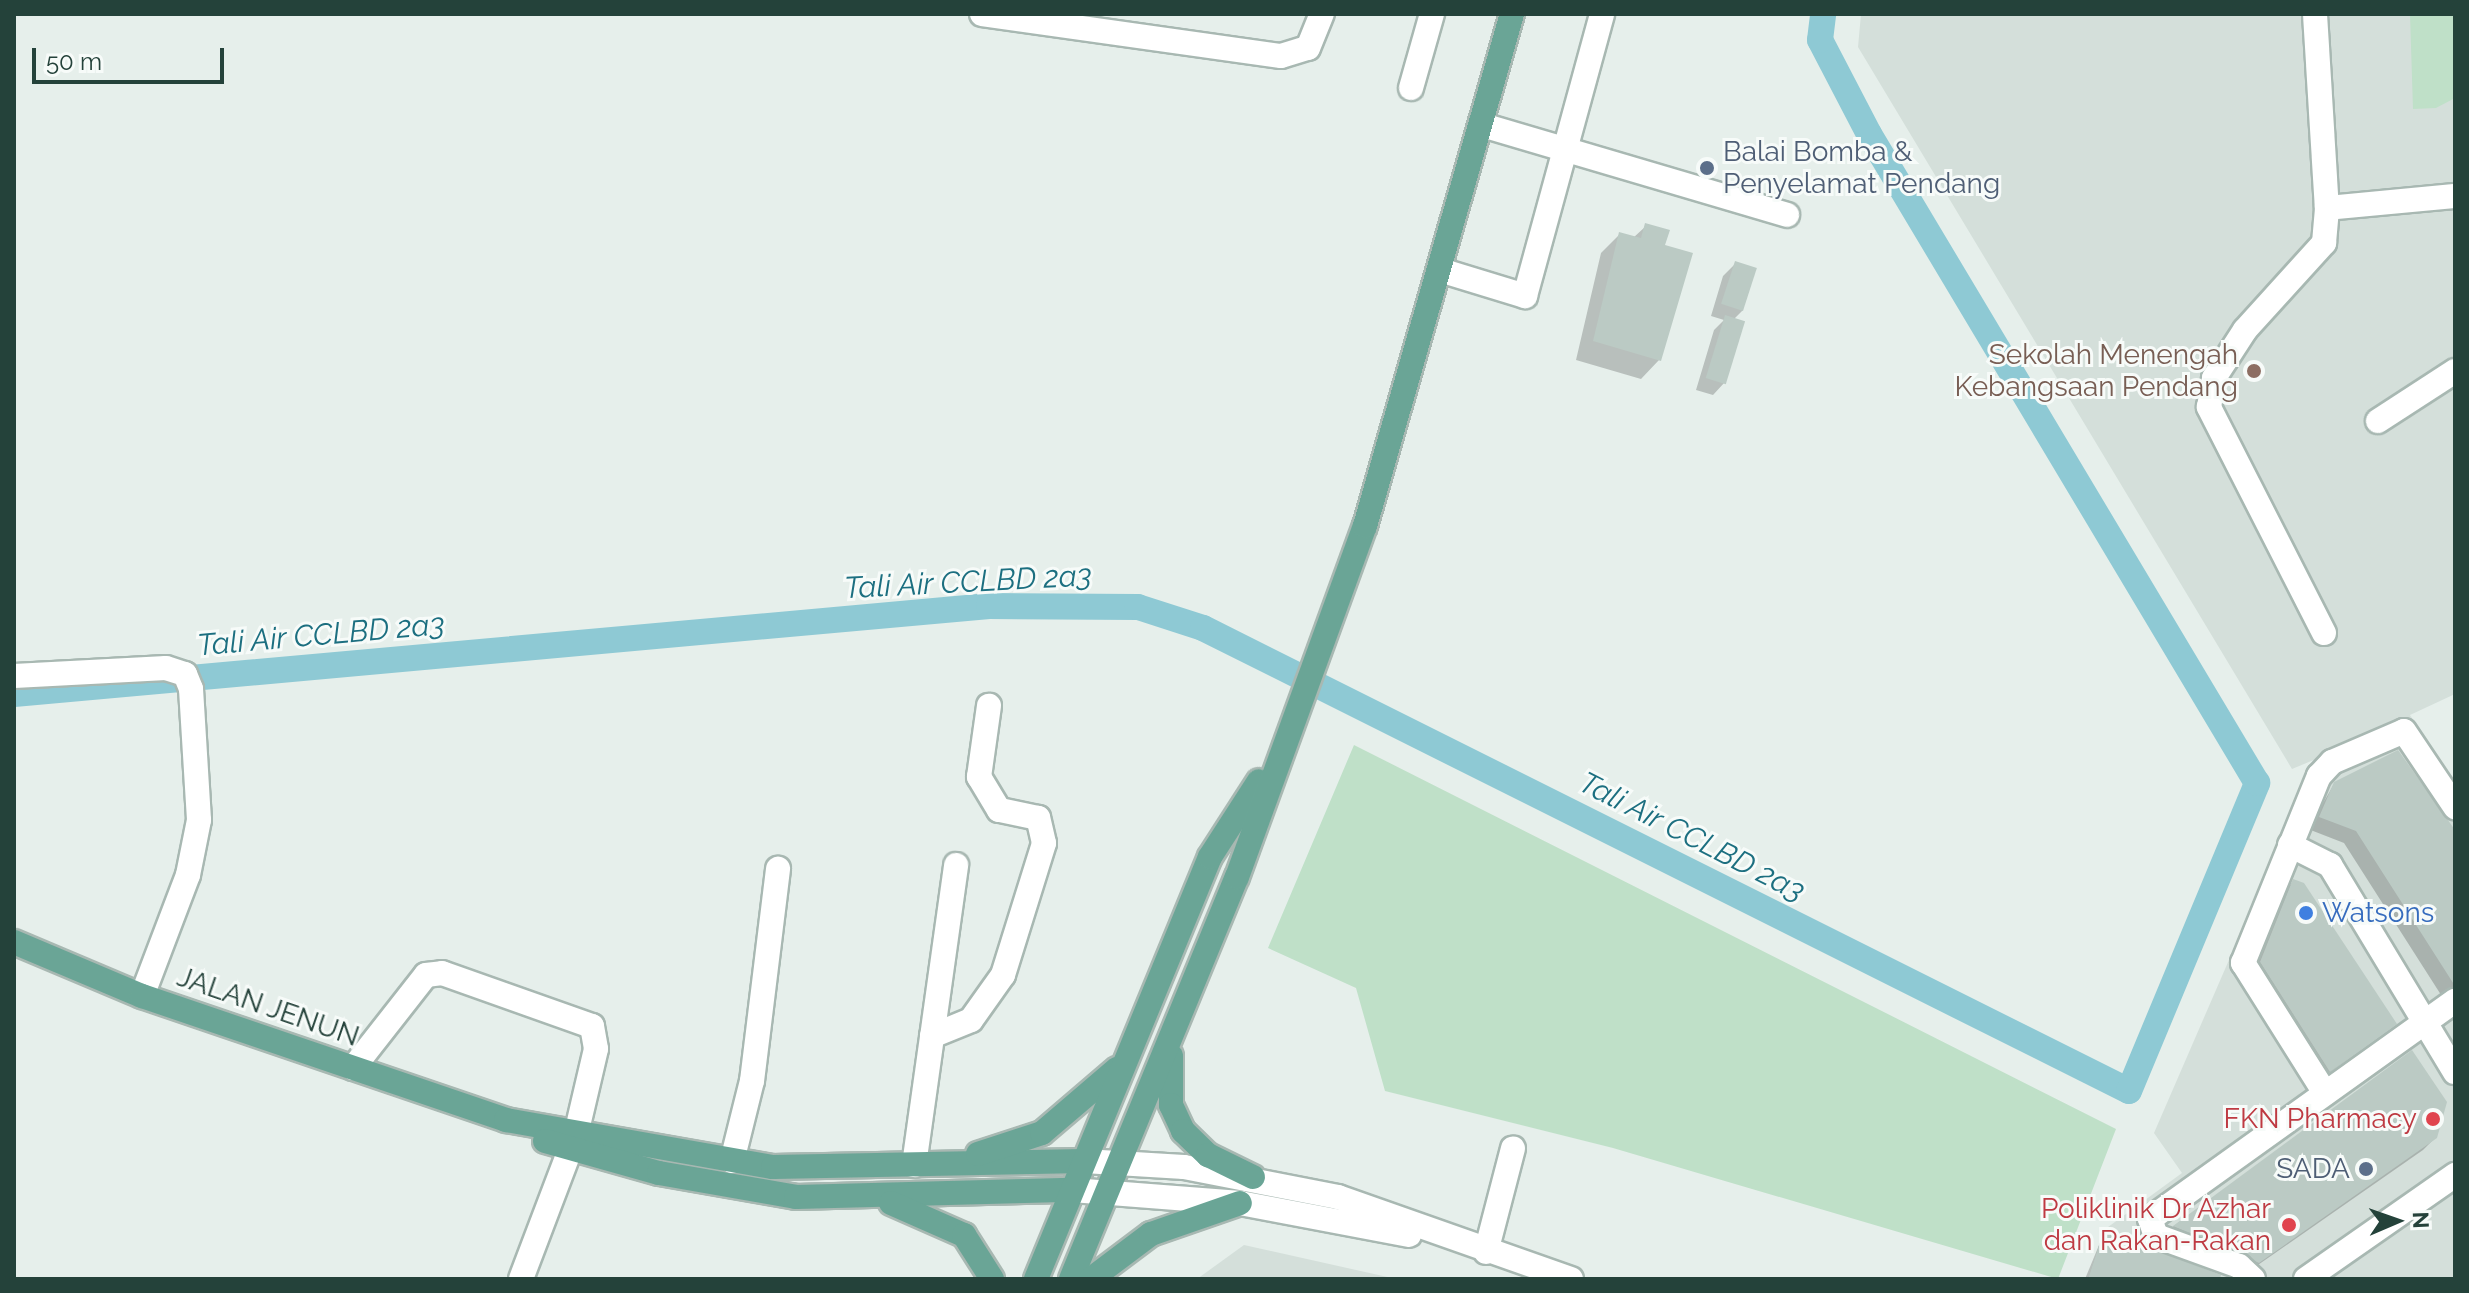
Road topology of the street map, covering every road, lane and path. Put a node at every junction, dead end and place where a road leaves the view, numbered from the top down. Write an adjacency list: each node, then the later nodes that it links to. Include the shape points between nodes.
1 (982, 14): 2 (street, via 1281,56 1308,48)
2 (1322, 14)
3 (1432, 14): 7 (street)
4 (1512, 14): 8 (main road)
5 (1602, 14): 9 (street)
6 (2315, 14): 11 (street)
7 (1411, 88)
8 (1482, 125): 9 (street); 13 (main road)
9 (1564, 149): 12 (street); 13 (street, via 1525,296)
10 (2452, 203): 11 (street)
11 (2327, 208): 16 (street, via 2324,243 2245,330 2214,378 2209,407)
12 (1787, 215)
13 (1440, 270): 19 (main road, via 1365,526)
14 (2455, 371): 15 (street)
15 (2378, 421)
16 (2324, 633)
17 (14, 676): 25 (street, via 166,668 188,682 199,820 188,875)
18 (989, 706): 29 (street, via 979,777 999,810 1038,818 1044,843 1003,975 971,1020)
19 (1277, 751): 27 (main road, via 1237,877); 30 (main road, via 1210,857)
20 (2455, 807): 21 (street, via 2412,737 2395,732 2324,768)
21 (2290, 845): 28 (street, via 2330,865); 33 (street, via 2243,970)
22 (956, 865): 29 (street)
23 (778, 869): 36 (street, via 752,1081)
24 (14, 942): 25 (main road, JALAN JENUN)
25 (142, 996): 31 (main road, JALAN JENUN)
26 (2455, 1001): 28 (street)
27 (1183, 1007): 38 (main road); 42 (main road, via 1167,1077 1171,1105 1183,1131 1208,1155)
28 (2425, 1022): 32 (street); 33 (street)
29 (932, 1036): 40 (street)
30 (1126, 1061): 37 (main road); 39 (main road, via 1042,1133)
31 (353, 1068): 34 (main road, JALAN JENUN); 34 (street, via 426,975 442,973 592,1026 596,1049)
32 (2455, 1072)
33 (2325, 1093): 55 (street, via 2150,1219 2156,1236 2239,1266)
34 (572, 1142): 36 (main road); 45 (main road, via 736,1189); 49 (street)
35 (1513, 1148): 48 (street)
36 (732, 1161): 40 (main road, via 826,1170)
37 (1084, 1161): 38 (street); 39 (main road); 43 (main road)
38 (1119, 1163): 42 (street); 44 (main road)
39 (941, 1164): 40 (main road)
40 (914, 1165)
41 (2455, 1175): 56 (street)
42 (1253, 1177): 47 (street, via 1338,1197)
43 (1072, 1190): 44 (street); 45 (main road); 51 (main road)
44 (1108, 1192): 46 (street); 52 (main road)
45 (876, 1198): 50 (main road, via 964,1235)
46 (1240, 1203): 47 (street); 53 (main road, via 1151,1234)
47 (1451, 1241): 48 (street)
48 (1486, 1252): 54 (street)
49 (521, 1279)
50 (992, 1279)
51 (1036, 1279)
52 (1071, 1279)
53 (1091, 1279)
54 (1571, 1279)
55 (2253, 1279)
56 (2306, 1279)

